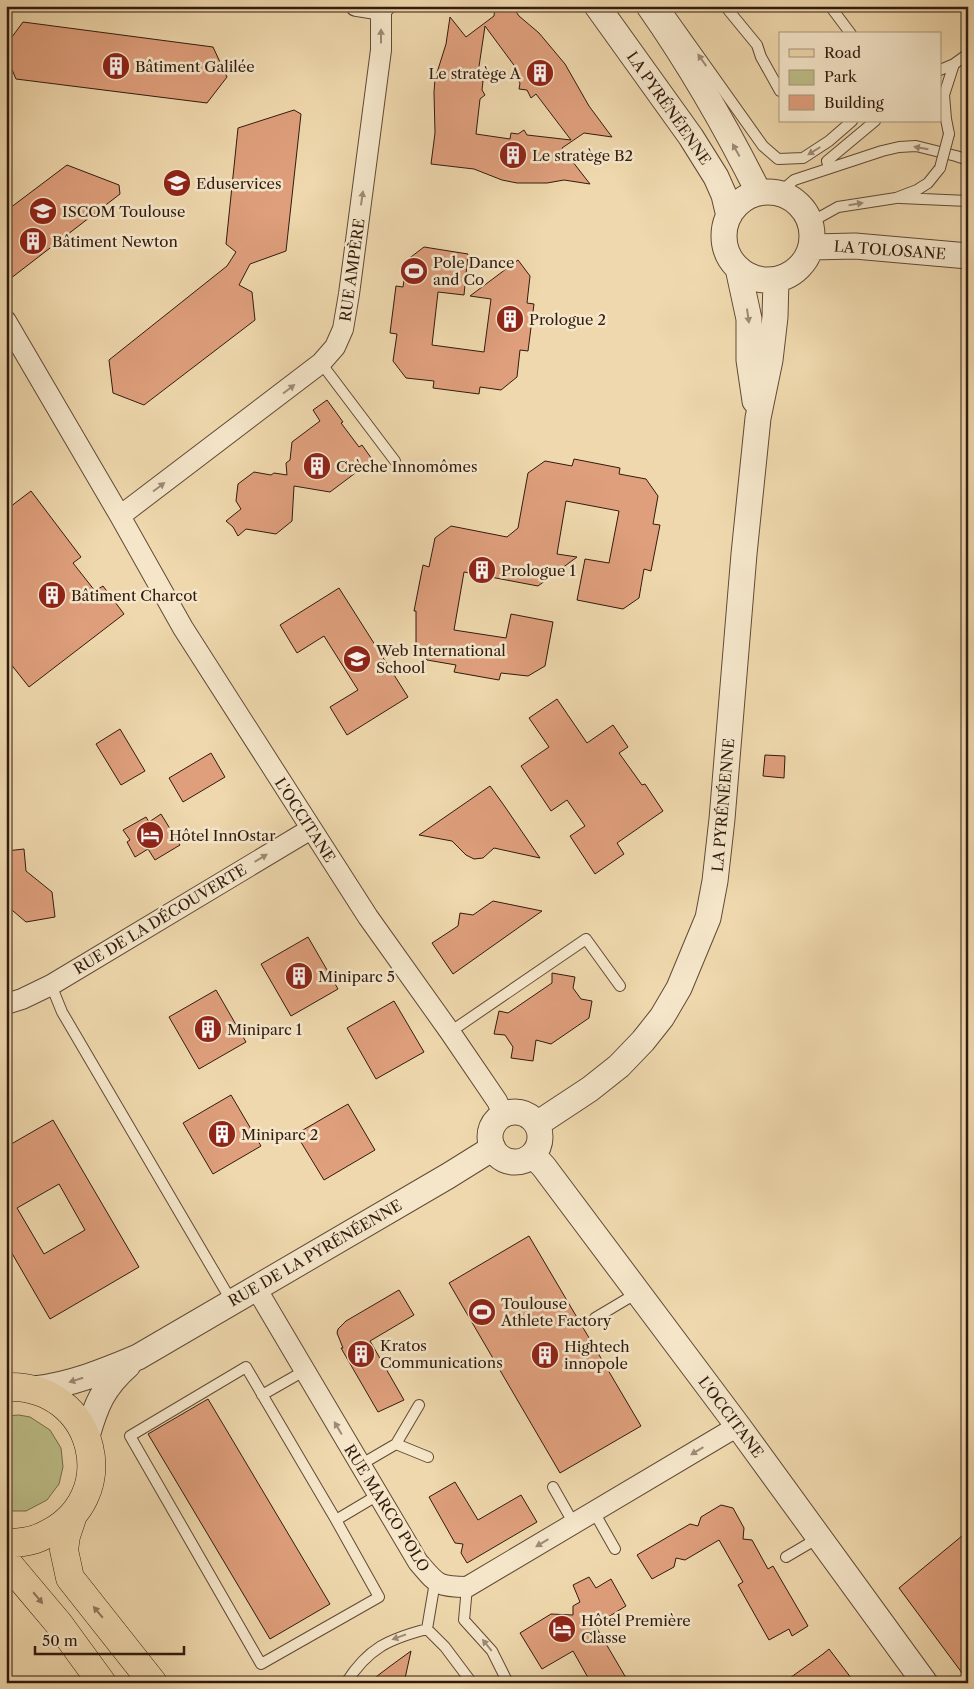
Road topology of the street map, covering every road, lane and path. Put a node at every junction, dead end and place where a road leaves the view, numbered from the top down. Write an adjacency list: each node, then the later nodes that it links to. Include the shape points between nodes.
1 (356, 6): 7 (street)
2 (597, 6): 20 (street, LA PYRÉNÉENNE, via 691,137 716,177)
3 (649, 6): 17 (street, one-way to 3)
4 (664, 6): 13 (lane, one-way to 4, via 803,158 778,159 763,146)
5 (726, 6): 12 (lane, via 757,45)
6 (830, 6): 8 (lane)
7 (383, 8): 27 (street, RUE AMPÈRE, one-way to 7, via 335,347 344,329 381,50)
8 (850, 32)
9 (968, 54): 10 (lane)
10 (954, 64): 11 (lane); 18 (lane, bridge, via 944,95 949,134 940,168 928,183)
11 (942, 69)
12 (779, 89)
13 (851, 122)
14 (874, 122): 16 (lane, via 827,161)
15 (968, 160): 16 (lane, one-way to 16, via 916,146 882,151)
16 (829, 168): 17 (lane)
17 (769, 193): 20 (street, via 747,198); 21 (street, via 793,199)
18 (896, 198): 19 (lane); 21 (lane, one-way to 18, via 838,207)
19 (968, 201)
20 (729, 216): 24 (street, via 725,226 725,244)
21 (811, 222): 22 (street)
22 (812, 247): 23 (street, LA TOLOSANE, via 855,246); 25 (street, via 800,266)
23 (968, 256)
24 (738, 268): 25 (street, via 762,280); 28 (street, one-way to 28, via 749,319 749,360)
25 (776, 280): 28 (street, via 770,360)
26 (6, 322): 30 (street, L'OCCITANE)
27 (321, 363): 29 (lane); 30 (street, RUE AMPÈRE, one-way to 27)
28 (758, 418): 37 (street, LA PYRÉNÉENNE, via 716,881 708,918 679,988 643,1041 590,1089)
29 (395, 462)
30 (120, 516): 31 (street, L'OCCITANE, via 183,628)
31 (307, 818): 32 (street, RUE DE LA DÉCOUVERTE, one-way to 31); 35 (street, L'OCCITANE, via 368,917)
32 (51, 985): 34 (street, RUE DE LA DÉCOUVERTE); 42 (lane, via 62,1012)
33 (620, 986): 35 (lane, via 586,939)
34 (6, 1004)
35 (450, 1032): 36 (street, L'OCCITANE)
36 (503, 1114): 37 (street, via 526,1113); 38 (street, via 492,1125 490,1141)
37 (537, 1124): 39 (street, via 541,1140)
38 (493, 1148): 39 (street, via 497,1155 511,1162 526,1160); 40 (street, RUE DE LA PYRÉNÉENNE)
39 (533, 1155): 41 (street, L'OCCITANE)
40 (256, 1288): 42 (street, RUE DE LA PYRÉNÉENNE); 45 (street, RUE MARCO POLO)
41 (638, 1292): 43 (lane); 50 (street, L'OCCITANE)
42 (232, 1302): 44 (street, RUE DE LA PYRÉNÉENNE)
43 (595, 1318)
44 (138, 1357): 47 (street, RUE DE LA PYRÉNÉENNE, one-way to 47, via 56,1387); 51 (street, RUE DE LA PYRÉNÉENNE, via 108,1385 92,1416)
45 (304, 1371): 48 (lane); 54 (street, RUE MARCO POLO, one-way to 45)
46 (6, 1387): 47 (main road)
47 (34, 1389): 51 (main road, via 56,1399 75,1415)
48 (262, 1395): 59 (lane); 59 (lane, via 246,1367 130,1436 261,1664 379,1597)
49 (419, 1404): 52 (lane)
50 (738, 1426): 57 (street, one-way to 57); 61 (street, L'OCCITANE)
51 (87, 1436): 58 (main road, via 92,1457 91,1478 85,1498)
52 (396, 1444): 53 (lane); 54 (lane)
53 (428, 1457)
54 (360, 1465): 56 (street, RUE MARCO POLO)
55 (554, 1487): 60 (lane)
56 (378, 1496): 59 (lane); 66 (street, RUE MARCO POLO, via 418,1562)
57 (594, 1512): 60 (street); 63 (lane)
58 (73, 1515): 62 (main road, via 56,1531 34,1540); 70 (main road, one-way to 58, via 70,1578 64,1550)
59 (336, 1520)
60 (574, 1524): 67 (street, one-way to 67)
61 (820, 1537): 64 (lane); 74 (street, L'OCCITANE)
62 (6, 1542)
63 (615, 1549)
64 (786, 1557)
65 (6, 1561): 69 (main road, one-way to 69, via 59,1624)
66 (435, 1582): 67 (street, RUE MARCO POLO, via 449,1587); 68 (lane)
67 (467, 1587): 73 (lane, one-way to 67, via 492,1651 464,1620)
68 (427, 1629): 71 (lane, one-way to 71, via 399,1636 381,1645 354,1670); 72 (lane)
69 (102, 1683)
70 (153, 1683)
71 (346, 1683)
72 (472, 1683)
73 (508, 1683)
74 (926, 1683)

